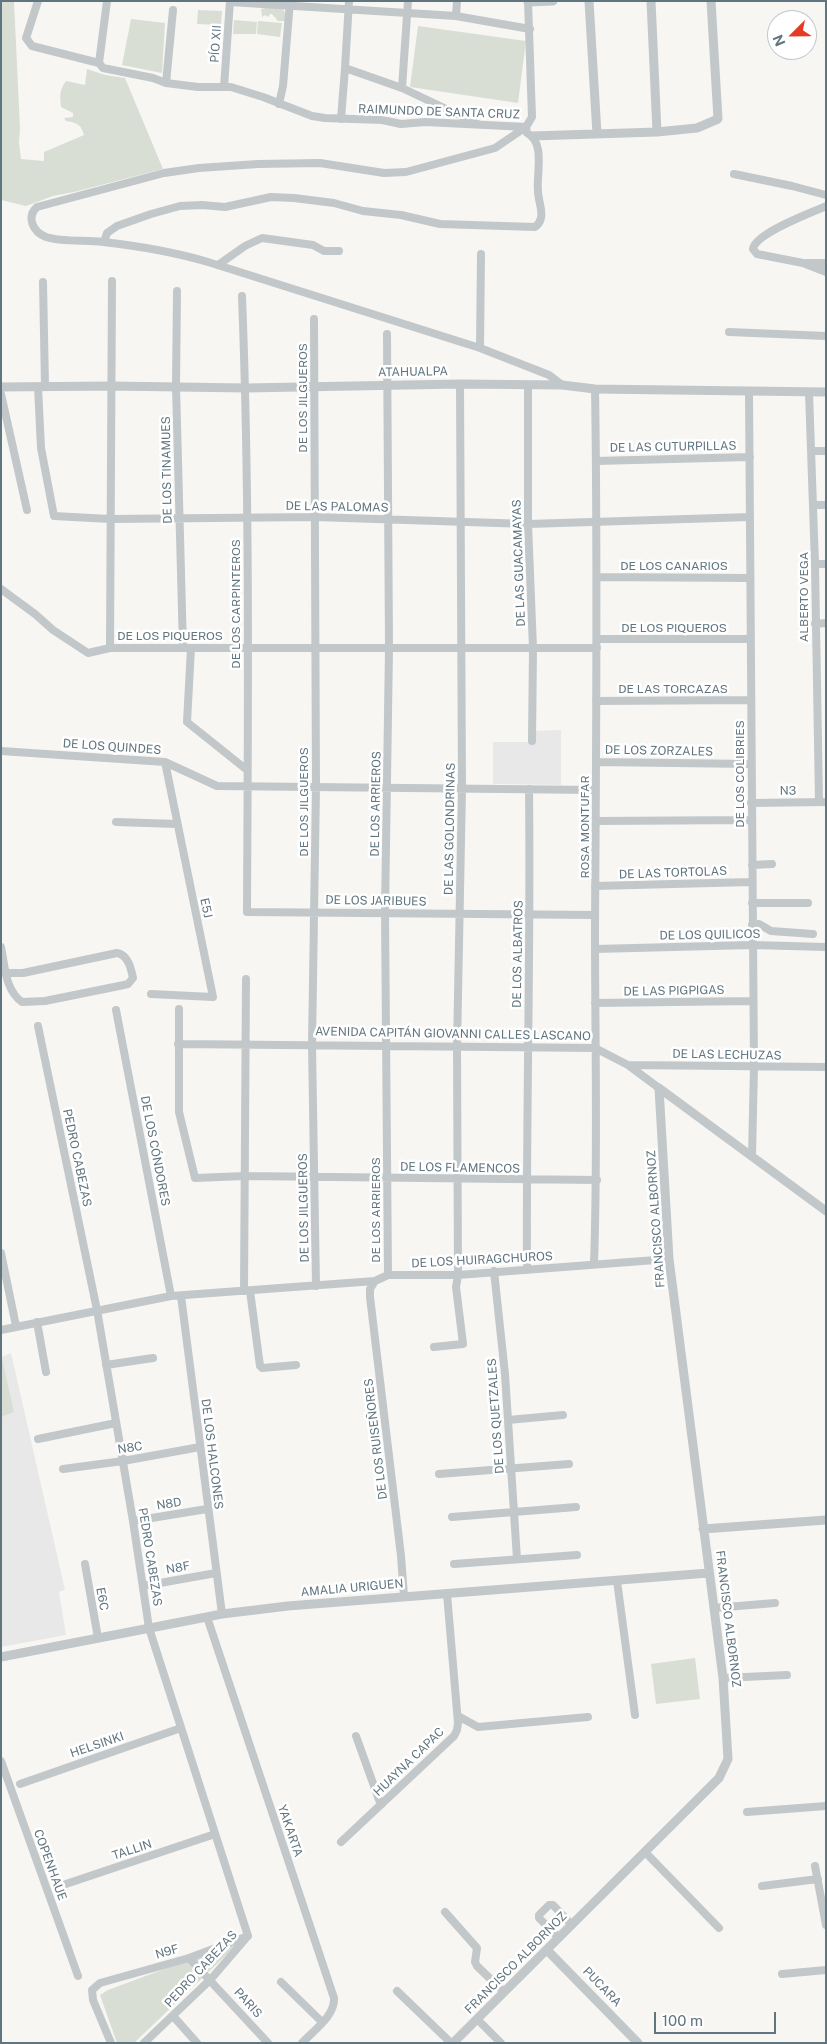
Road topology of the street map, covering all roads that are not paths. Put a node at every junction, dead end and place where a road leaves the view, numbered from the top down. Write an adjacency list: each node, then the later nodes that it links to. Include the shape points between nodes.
1 (38, 1): 17 (street, RAIMUNDO DE SANTA CRUZ, via 26,38 29,44)
2 (107, 1): 17 (street)
3 (408, 1): 14 (street)
4 (457, 1): 15 (street)
5 (553, 1): 10 (street)
6 (589, 1): 27 (street)
7 (651, 1): 26 (street)
8 (711, 1): 26 (street, via 718,119 697,128)
9 (230, 2): 11 (street); 20 (street, PÍO XII)
10 (528, 2): 16 (street)
11 (289, 4): 12 (street); 22 (street)
12 (349, 5): 14 (street); 18 (street)
13 (173, 10): 19 (street)
14 (408, 12): 15 (street); 21 (street)
15 (456, 16): 16 (street)
16 (530, 29): 25 (street, via 532,117)
17 (99, 63): 19 (street, RAIMUNDO DE SANTA CRUZ, via 103,68)
18 (346, 68): 21 (street); 23 (street)
19 (166, 83): 20 (street, RAIMUNDO DE SANTA CRUZ)
20 (224, 87): 22 (street, RAIMUNDO DE SANTA CRUZ)
21 (402, 88): 24 (street)
22 (279, 104): 23 (street, RAIMUNDO DE SANTA CRUZ, via 312,116)
23 (341, 119): 24 (street, RAIMUNDO DE SANTA CRUZ)
24 (482, 126): 25 (street, RAIMUNDO DE SANTA CRUZ)
25 (526, 127): 28 (street); 32 (street, RAIMUNDO DE SANTA CRUZ, via 495,148 406,172 384,173 320,163 199,168 164,173 37,207 31,215 34,229 46,237)
26 (657, 132): 27 (street)
27 (596, 134): 28 (street)
28 (532, 136): 32 (street, via 538,151 542,216 535,227 440,224 334,203 271,197 225,207 180,206 117,226 107,233)
29 (734, 174): 30 (street)
30 (826, 195)
31 (826, 206): 35 (street, via 780,226 754,245 757,254)
32 (104, 242): 37 (street, RAIMUNDO DE SANTA CRUZ, via 175,253)
33 (339, 251): 37 (street, via 262,238)
34 (481, 254): 47 (street)
35 (803, 263): 36 (street); 38 (street)
36 (826, 263)
37 (218, 265): 47 (street, RAIMUNDO DE SANTA CRUZ)
38 (826, 272)
39 (112, 281): 53 (street, DE LOS PIQUEROS)
40 (43, 282): 56 (street, DE LAS PALOMAS)
41 (177, 291): 54 (street, DE LOS TINAMUES)
42 (242, 296): 57 (street, DE LOS CARPINTEROS)
43 (314, 319): 55 (street, DE LOS JILGUEROS)
44 (729, 332): 46 (street)
45 (388, 334): 49 (street, DE LOS ARRIEROS)
46 (826, 336)
47 (480, 348): 51 (street, RAIMUNDO DE SANTA CRUZ, via 549,375)
48 (460, 384): 49 (street, ATAHUALPA); 50 (street, ATAHUALPA); 76 (street, DE LAS GOLONDRINAS)
49 (387, 385): 55 (street, ATAHUALPA); 75 (street, DE LOS ARRIEROS)
50 (528, 385): 51 (street, ATAHUALPA); 78 (street, DE LAS GUACAMAYAS)
51 (562, 385): 58 (street, ATAHUALPA)
52 (1, 386): 56 (street, ATAHUALPA)
53 (111, 386): 54 (street, ATAHUALPA); 56 (street, ATAHUALPA); 74 (street, DE LOS PIQUEROS)
54 (176, 386): 57 (street, ATAHUALPA); 73 (street, DE LOS TINAMUES)
55 (314, 386): 57 (street, ATAHUALPA); 71 (street, DE LOS JILGUEROS)
56 (41, 387): 74 (street, DE LAS PALOMAS, via 41,448 54,516)
57 (246, 388): 70 (street, DE LOS CARPINTEROS)
58 (595, 390): 59 (street, ATAHUALPA); 66 (street, ROSA MONTUFAR)
59 (749, 392): 60 (street, ATAHUALPA); 65 (street, DE LOS COLIBRIES)
60 (809, 392): 61 (street, ATAHUALPA); 63 (street, ALBERTO VEGA)
61 (826, 392)
62 (1, 394): 69 (street)
63 (812, 451): 64 (street); 67 (street, ALBERTO VEGA)
64 (826, 451)
65 (750, 457): 66 (street, DE LAS CUTURPILLAS); 72 (street, DE LOS COLIBRIES)
66 (596, 460): 77 (street, ROSA MONTUFAR)
67 (814, 505): 68 (street); 79 (street, ALBERTO VEGA)
68 (826, 505)
69 (27, 510)
70 (247, 517): 71 (street, DE LAS PALOMAS); 73 (street, DE LAS PALOMAS); 90 (street, DE LOS CARPINTEROS)
71 (315, 517): 75 (street, DE LAS PALOMAS); 91 (street, DE LOS JILGUEROS)
72 (750, 517): 77 (street, DE LAS PALOMAS); 82 (street, DE LOS COLIBRIES)
73 (180, 518): 74 (street, DE LAS PALOMAS); 89 (street, DE LOS TINAMUES)
74 (110, 519): 88 (street, DE LOS PIQUEROS)
75 (388, 519): 76 (street, DE LAS PALOMAS); 92 (street, DE LOS ARRIEROS)
76 (460, 522): 78 (street, DE LAS PALOMAS); 93 (street, DE LAS GOLONDRINAS)
77 (596, 523): 78 (street, DE LAS PALOMAS); 81 (street, ROSA MONTUFAR)
78 (528, 524): 94 (street, DE LAS GUACAMAYAS)
79 (815, 564): 80 (street); 85 (street, ALBERTO VEGA)
80 (826, 564)
81 (597, 577): 82 (street, DE LOS CANARIOS); 86 (street, ROSA MONTUFAR)
82 (750, 578): 87 (street, DE LOS COLIBRIES)
83 (1, 589): 88 (street, via 88,653)
84 (826, 623): 85 (street)
85 (815, 624): 97 (street, ALBERTO VEGA)
86 (597, 639): 87 (street, DE LOS PIQUEROS); 95 (street, ROSA MONTUFAR)
87 (750, 639): 98 (street, DE LOS COLIBRIES)
88 (110, 648): 89 (street, DE LOS PIQUEROS)
89 (187, 648): 90 (street, DE LOS PIQUEROS); 106 (street, DE LOS TINAMUES, via 187,722)
90 (248, 648): 91 (street, DE LOS PIQUEROS); 106 (street, DE LOS CARPINTEROS)
91 (315, 648): 92 (street, DE LOS PIQUEROS); 108 (street, DE LOS JILGUEROS)
92 (389, 648): 93 (street, DE LOS PIQUEROS); 109 (street, DE LOS ARRIEROS)
93 (461, 648): 94 (street, DE LOS PIQUEROS); 110 (street, DE LAS GOLONDRINAS)
94 (533, 648): 95 (street, DE LOS PIQUEROS); 101 (street, DE LAS GUACAMAYAS)
95 (597, 648): 99 (street, ROSA MONTUFAR)
96 (826, 685): 97 (street)
97 (816, 686): 100 (street, ALBERTO VEGA)
98 (751, 700): 99 (street, DE LAS TORCAZAS); 105 (street, DE LOS COLIBRIES)
99 (596, 701): 104 (street, ROSA MONTUFAR)
100 (822, 740): 113 (street, ALBERTO VEGA)
101 (532, 741)
102 (1, 751): 103 (street, DE LOS QUINDES)
103 (164, 762): 107 (street, DE LOS QUINDES, via 217,786); 118 (street, E5J)
104 (596, 762): 105 (street, DE LOS ZORZALES); 112 (street, ROSA MONTUFAR)
105 (751, 764): 114 (street, DE LOS COLIBRIES)
106 (247, 770): 107 (street, DE LOS CARPINTEROS)
107 (247, 787): 108 (street, DE LOS QUINDES); 125 (street, DE LOS CARPINTEROS)
108 (316, 787): 109 (street, DE LOS QUINDES); 126 (street, DE LOS JILGUEROS)
109 (388, 788): 110 (street, DE LOS QUINDES); 127 (street, DE LOS ARRIEROS)
110 (462, 789): 111 (street, DE LOS QUINDES); 128 (street, DE LAS GOLONDRINAS)
111 (529, 789): 112 (street, DE LOS QUINDES); 129 (street, DE LOS ALBATROS)
112 (596, 790): 116 (street, ROSA MONTUFAR)
113 (822, 802): 114 (street, N3)
114 (751, 803): 115 (street, DE LOS COLIBRIES)
115 (751, 820): 116 (street); 120 (street, DE LOS COLIBRIES)
116 (596, 821): 122 (street, ROSA MONTUFAR)
117 (116, 822): 118 (street)
118 (177, 824): 139 (street, E5J, via 213,997)
119 (772, 864): 120 (street)
120 (752, 865): 121 (street, DE LOS COLIBRIES)
121 (752, 882): 122 (street, DE LAS TORTOLAS); 123 (street, DE LOS COLIBRIES)
122 (596, 886): 130 (street, ROSA MONTUFAR)
123 (752, 903): 124 (street); 131 (street, DE LOS COLIBRIES)
124 (808, 904)
125 (247, 912): 126 (street, DE LOS JARIBUES)
126 (314, 912): 127 (street, DE LOS JARIBUES); 147 (street, DE LOS JILGUEROS)
127 (385, 912): 128 (street, DE LOS JARIBUES); 148 (street, DE LOS ARRIEROS)
128 (460, 913): 129 (street, DE LOS JARIBUES); 149 (street, DE LAS GOLONDRINAS)
129 (530, 914): 130 (street, DE LOS JARIBUES); 150 (street, DE LOS ALBATROS)
130 (595, 915): 136 (street, ROSA MONTUFAR)
131 (752, 925): 132 (street, via 759,924 771,931); 133 (street, DE LOS COLIBRIES)
132 (813, 934)
133 (752, 945): 135 (street, DE LOS QUILICOS); 136 (street, DE LOS QUILICOS); 140 (street, DE LOS COLIBRIES)
134 (1, 947): 137 (street)
135 (826, 947)
136 (595, 949): 141 (street, ROSA MONTUFAR)
137 (7, 972): 137 (street, via 11,992 22,1002 45,1001 128,984 133,976 122,954 22,973)
138 (246, 979): 146 (street)
139 (151, 994)
140 (752, 1001): 141 (street, DE LAS PIGPIGAS); 153 (street, DE LOS COLIBRIES)
141 (595, 1003): 151 (street, ROSA MONTUFAR)
142 (179, 1009): 145 (street, DE LOS FLAMENCOS)
143 (116, 1010): 175 (street, DE LOS CÓNDORES)
144 (38, 1026): 177 (street, PEDRO CABEZAS)
145 (178, 1044): 146 (street, AVENIDA CAPITÁN GIOVANNI CALLES LASCANO); 157 (street, DE LOS FLAMENCOS, via 179,1112 195,1178)
146 (246, 1045): 147 (street, AVENIDA CAPITÁN GIOVANNI CALLES LASCANO); 157 (street)
147 (312, 1045): 148 (street, AVENIDA CAPITÁN GIOVANNI CALLES LASCANO); 158 (street, DE LOS JILGUEROS)
148 (386, 1045): 149 (street, AVENIDA CAPITÁN GIOVANNI CALLES LASCANO); 159 (street, DE LOS ARRIEROS)
149 (457, 1047): 150 (street, AVENIDA CAPITÁN GIOVANNI CALLES LASCANO); 160 (street, DE LAS GOLONDRINAS)
150 (528, 1048): 151 (street, AVENIDA CAPITÁN GIOVANNI CALLES LASCANO); 161 (street, DE LOS ALBATROS)
151 (595, 1048): 152 (street, AVENIDA CAPITÁN GIOVANNI CALLES LASCANO); 162 (street, ROSA MONTUFAR)
152 (628, 1065): 153 (street, DE LAS LECHUZAS); 155 (street, AVENIDA CAPITÁN GIOVANNI CALLES LASCANO)
153 (754, 1067): 154 (street, DE LAS LECHUZAS); 156 (street, DE LOS COLIBRIES)
154 (826, 1067)
155 (659, 1088): 156 (street, AVENIDA CAPITÁN GIOVANNI CALLES LASCANO); 165 (street, FRANCISCO ALBORNOZ)
156 (752, 1156): 163 (street, AVENIDA CAPITÁN GIOVANNI CALLES LASCANO)
157 (245, 1176): 158 (street, DE LOS FLAMENCOS); 174 (street)
158 (314, 1177): 159 (street, DE LOS FLAMENCOS); 173 (street, DE LOS JILGUEROS)
159 (387, 1178): 160 (street, DE LOS FLAMENCOS); 169 (street, DE LOS ARRIEROS)
160 (457, 1179): 161 (street, DE LOS FLAMENCOS); 170 (street, DE LAS GOLONDRINAS)
161 (526, 1180): 162 (street, DE LOS FLAMENCOS); 167 (street, DE LOS ALBATROS)
162 (597, 1180): 166 (street, ROSA MONTUFAR)
163 (826, 1211)
164 (1, 1253): 171 (street)
165 (670, 1259): 166 (street, DE LOS HUIRAGCHUROS); 202 (street, FRANCISCO ALBORNOZ)
166 (594, 1264): 167 (street, DE LOS HUIRAGCHUROS)
167 (527, 1270): 168 (street, DE LOS HUIRAGCHUROS)
168 (494, 1271): 170 (street, DE LOS HUIRAGCHUROS); 187 (street, DE LOS QUETZALES)
169 (388, 1275): 170 (street, DE LOS HUIRAGCHUROS); 172 (street, DE LOS HUIRAGCHUROS)
170 (458, 1275): 181 (street, DE LAS GOLONDRINAS, via 463,1344)
171 (4, 1276): 179 (street)
172 (375, 1281): 173 (street, DE LOS HUIRAGCHUROS); 212 (street, DE LOS RUISEÑORES, via 370,1297 402,1556)
173 (316, 1286): 174 (street, DE LOS HUIRAGCHUROS)
174 (247, 1291): 176 (street, DE LOS HUIRAGCHUROS); 184 (street, via 260,1366)
175 (171, 1296): 176 (street, DE LOS HUIRAGCHUROS); 177 (street, DE LOS HUIRAGCHUROS)
176 (181, 1296): 190 (street, DE LOS HALCONES)
177 (97, 1310): 178 (street, DE LOS HUIRAGCHUROS); 183 (street, PEDRO CABEZAS)
178 (37, 1322): 179 (street, DE LOS HUIRAGCHUROS); 185 (street)
179 (16, 1326): 180 (street, DE LOS HUIRAGCHUROS)
180 (1, 1330)
181 (434, 1347)
182 (153, 1358): 183 (street)
183 (106, 1365): 188 (street, PEDRO CABEZAS)
184 (296, 1365)
185 (46, 1372)
186 (563, 1415): 187 (street)
187 (508, 1420): 194 (street, DE LOS QUETZALES)
188 (116, 1423): 189 (street); 191 (street, PEDRO CABEZAS)
189 (38, 1439)
190 (200, 1447): 191 (street, N8C); 197 (street, DE LOS HALCONES)
191 (123, 1461): 193 (street, N8C); 201 (street, PEDRO CABEZAS)
192 (569, 1464): 194 (street)
193 (63, 1468)
194 (511, 1468): 195 (street); 198 (street, DE LOS QUETZALES)
195 (439, 1474)
196 (576, 1506): 198 (street)
197 (208, 1509): 201 (street, N8D); 207 (street, DE LOS HALCONES)
198 (513, 1512): 199 (street); 204 (street, DE LOS QUETZALES)
199 (452, 1517)
200 (826, 1520): 202 (street)
201 (133, 1521): 210 (street, PEDRO CABEZAS)
202 (703, 1529): 208 (street, FRANCISCO ALBORNOZ)
203 (577, 1555): 204 (street)
204 (517, 1559): 206 (street)
205 (85, 1564): 218 (street, E6C)
206 (454, 1564)
207 (216, 1573): 210 (street, N8F); 215 (street, DE LOS HALCONES)
208 (709, 1574): 209 (street, AMALIA URIGUEN); 214 (street, FRANCISCO ALBORNOZ)
209 (617, 1581): 211 (street, AMALIA URIGUEN); 222 (street)
210 (143, 1586): 217 (street, PEDRO CABEZAS)
211 (447, 1594): 212 (street, AMALIA URIGUEN); 223 (street, HUAYNA CAPAC)
212 (404, 1596): 215 (street, AMALIA URIGUEN)
213 (775, 1603): 214 (street)
214 (714, 1608): 221 (street, FRANCISCO ALBORNOZ)
215 (222, 1614): 216 (street, AMALIA URIGUEN)
216 (207, 1617): 217 (street, AMALIA URIGUEN); 256 (street, YAKARTA, via 334,1998 330,2014)
217 (149, 1628): 218 (street, AMALIA URIGUEN); 225 (street, PEDRO CABEZAS)
218 (98, 1638): 219 (street, AMALIA URIGUEN)
219 (1, 1657)
220 (787, 1675): 221 (street)
221 (723, 1678): 234 (street, FRANCISCO ALBORNOZ, via 728,1759 725,1769)
222 (634, 1715)
223 (458, 1716): 224 (street, via 478,1727); 229 (street, HUAYNA CAPAC, via 454,1736)
224 (588, 1717)
225 (181, 1728): 228 (street, HELSINKI); 232 (street, PEDRO CABEZAS)
226 (356, 1736): 229 (street)
227 (1, 1762): 249 (street, COPENHAUE)
228 (20, 1784)
229 (382, 1804): 233 (street, HUAYNA CAPAC)
230 (826, 1806): 231 (street)
231 (747, 1812)
232 (215, 1834): 238 (street, TALLIN); 243 (street, PEDRO CABEZAS)
233 (341, 1842)
234 (645, 1852): 240 (street, FRANCISCO ALBORNOZ); 242 (street)
235 (815, 1866): 236 (street)
236 (818, 1879): 237 (street); 241 (street)
237 (762, 1886)
238 (57, 1887)
239 (445, 1912): 253 (street, via 477,1948 477,1966)
240 (572, 1925): 244 (street, FRANCISCO ALBORNOZ); 244 (street, via 553,1904 549,1905 539,1918)
241 (826, 1925)
242 (719, 1928)
243 (248, 1936): 246 (street, N9F); 250 (street, PEDRO CABEZAS)
244 (558, 1938): 245 (street, FRANCISCO ALBORNOZ)
245 (547, 1950): 253 (street, FRANCISCO ALBORNOZ); 264 (street, PUCARA)
246 (189, 1958): 250 (street, PARIS); 257 (street, N9F, via 100,1983 92,1990)
247 (826, 1970): 248 (street)
248 (782, 1974)
249 (78, 1976)
250 (211, 1979): 254 (street, PEDRO CABEZAS); 260 (street, PARIS)
251 (282, 1982): 256 (street)
252 (397, 1990): 262 (street)
253 (504, 1992): 255 (street, FRANCISCO ALBORNOZ)
254 (173, 2016): 258 (street, PEDRO CABEZAS); 259 (street)
255 (477, 2020): 262 (street, FRANCISCO ALBORNOZ); 263 (street)
256 (322, 2022): 261 (street, YAKARTA)
257 (110, 2043)
258 (144, 2043)
259 (197, 2043)
260 (268, 2043)
261 (302, 2043)
262 (452, 2043)
263 (501, 2043)
264 (638, 2043)

